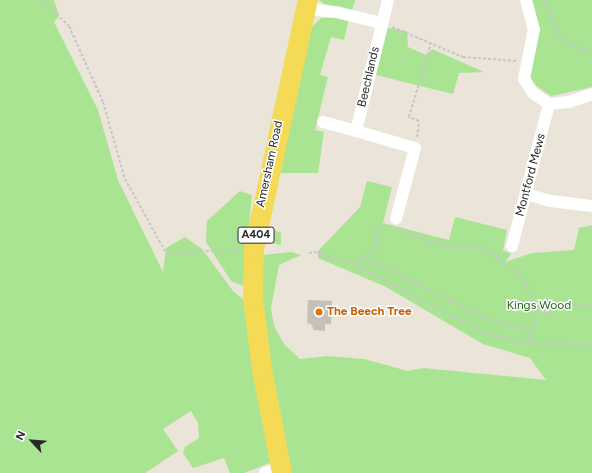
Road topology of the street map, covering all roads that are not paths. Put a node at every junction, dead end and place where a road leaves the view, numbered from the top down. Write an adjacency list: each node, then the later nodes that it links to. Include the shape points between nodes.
1 (388, 0): 4 (street, Beechlands)
2 (526, 0): 6 (street, via 534,29 524,79 534,93)
3 (307, 5): 4 (street); 13 (main road, Amersham Road / A404, via 254,249 253,298)
4 (381, 23): 8 (street, Beechlands)
5 (592, 94): 6 (street, via 569,102)
6 (549, 104): 9 (street, Montford Mews)
7 (323, 122): 8 (street)
8 (356, 131): 11 (street, via 415,148)
9 (526, 194): 10 (street, via 551,202); 12 (street, Montford Mews)
10 (592, 206)
11 (393, 225)
12 (512, 246)
13 (276, 471)

